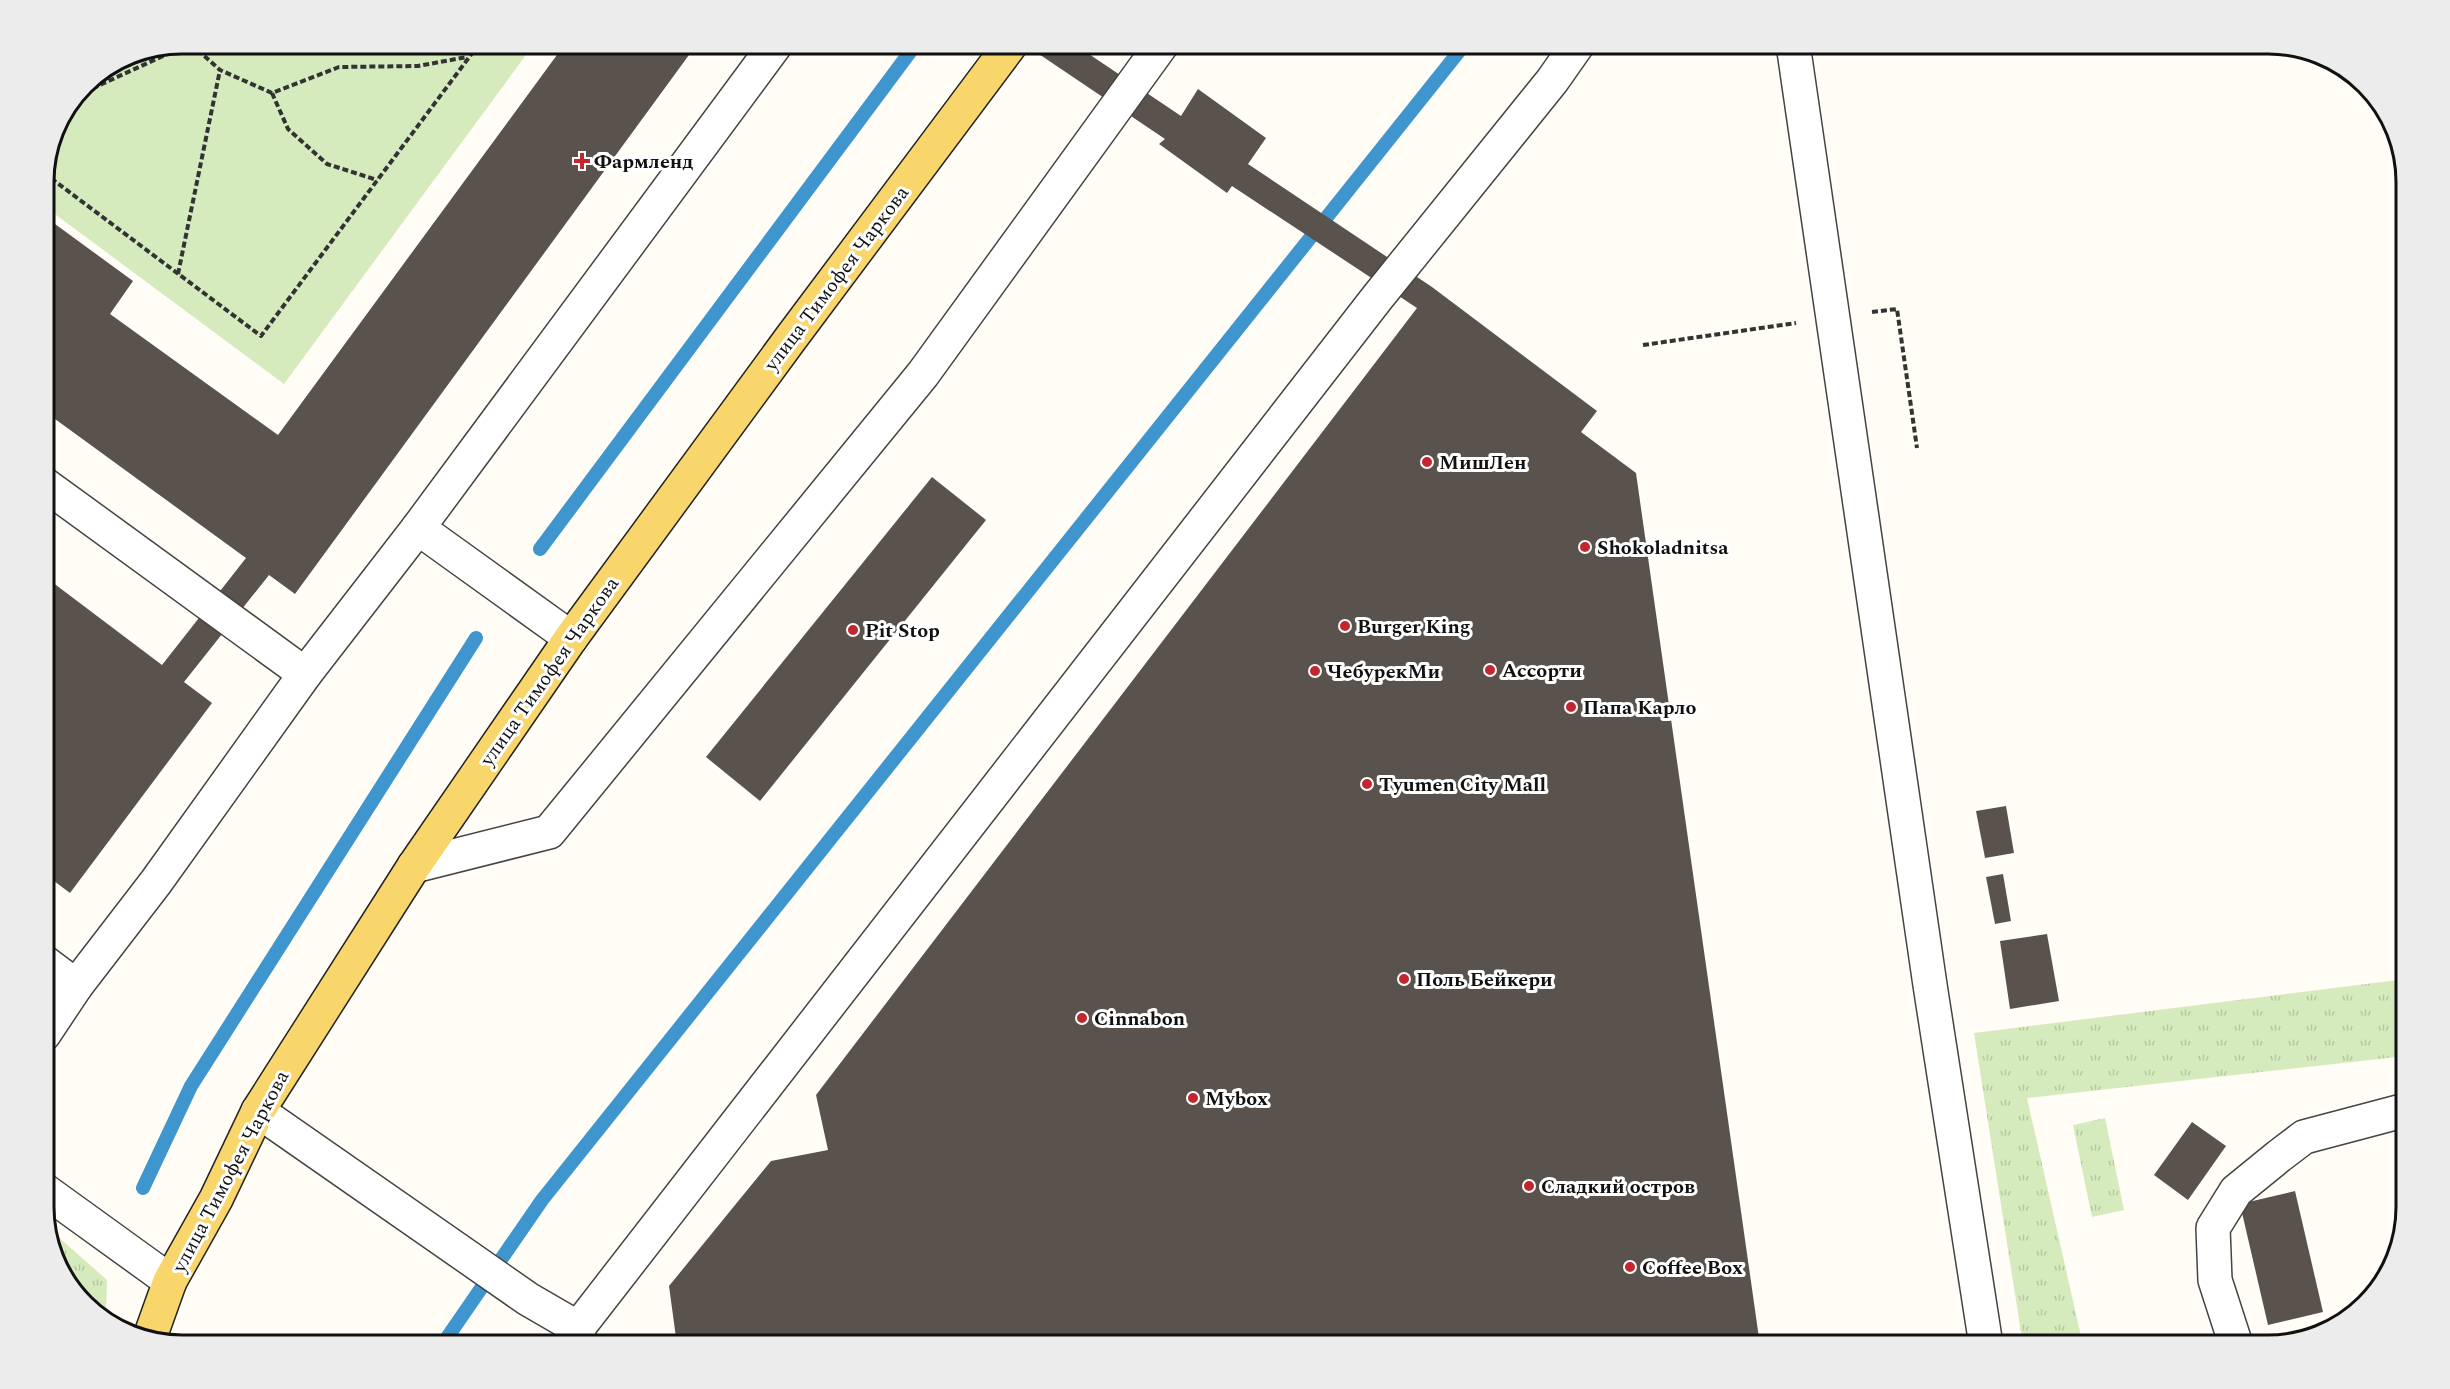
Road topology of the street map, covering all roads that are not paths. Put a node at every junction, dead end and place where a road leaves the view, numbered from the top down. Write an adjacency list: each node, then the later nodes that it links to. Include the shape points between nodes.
1 (769, 54): 7 (lane)
2 (1004, 54): 8 (main road, улица Тимофея Чаркова)
3 (1155, 54): 10 (lane, via 923,374 549,832)
4 (1571, 54): 20 (lane, via 1377,298)
5 (1794, 54): 21 (lane)
6 (54, 491): 9 (lane)
7 (418, 528): 8 (lane); 9 (lane)
8 (571, 638): 10 (main road, улица Тимофея Чаркова)
9 (305, 674): 12 (lane)
10 (414, 866): 14 (main road, улица Тимофея Чаркова)
11 (54, 970): 12 (lane)
12 (76, 986): 13 (lane)
13 (54, 1019)
14 (258, 1111): 17 (main road, улица Тимофея Чаркова, via 216,1199); 19 (lane)
15 (2396, 1113): 22 (lane, via 2304,1137 2236,1191 2213,1228 2215,1280)
16 (54, 1197): 17 (lane)
17 (170, 1281): 18 (main road, улица Тимофея Чаркова)
18 (152, 1332)
19 (576, 1335)
20 (581, 1335)
21 (1984, 1335)
22 (2232, 1335)

